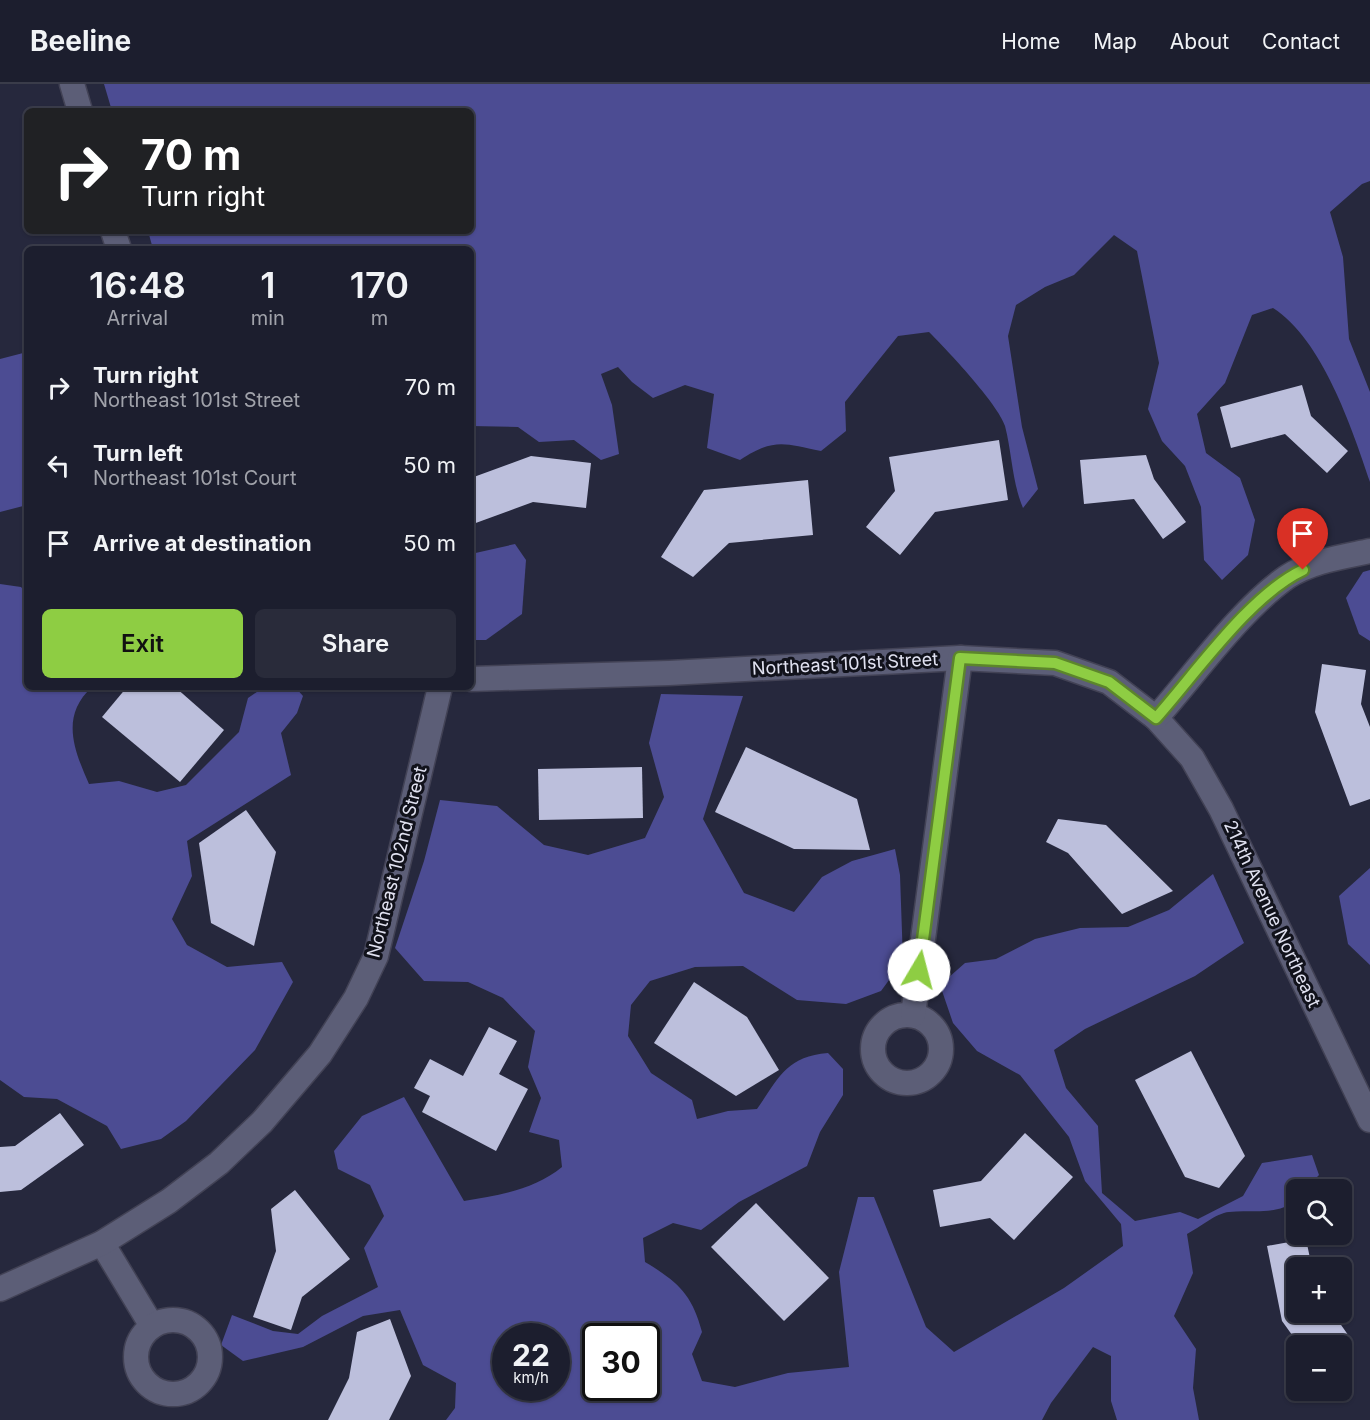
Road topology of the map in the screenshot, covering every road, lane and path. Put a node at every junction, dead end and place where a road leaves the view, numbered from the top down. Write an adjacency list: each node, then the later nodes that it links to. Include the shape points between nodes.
1 (72, 84): 2 (street)
2 (79, 108)
3 (1370, 551): 7 (street, via 1318,562 1288,577 1245,616)
4 (960, 658): 5 (street, Northeast 101st Street); 7 (street, Northeast 101st Street, via 1055,663 1109,682); 8 (street)
5 (474, 679)
6 (439, 690): 10 (street, Northeast 102nd Street, via 376,956 357,998 320,1054 262,1122 219,1163)
7 (1156, 718): 9 (street, 214th Avenue Northeast, via 1192,758 1221,809)
8 (913, 1015)
9 (1370, 1120)
10 (102, 1244): 11 (street, Northeast 102nd Street); 12 (street)
11 (0, 1289)
12 (152, 1326)

